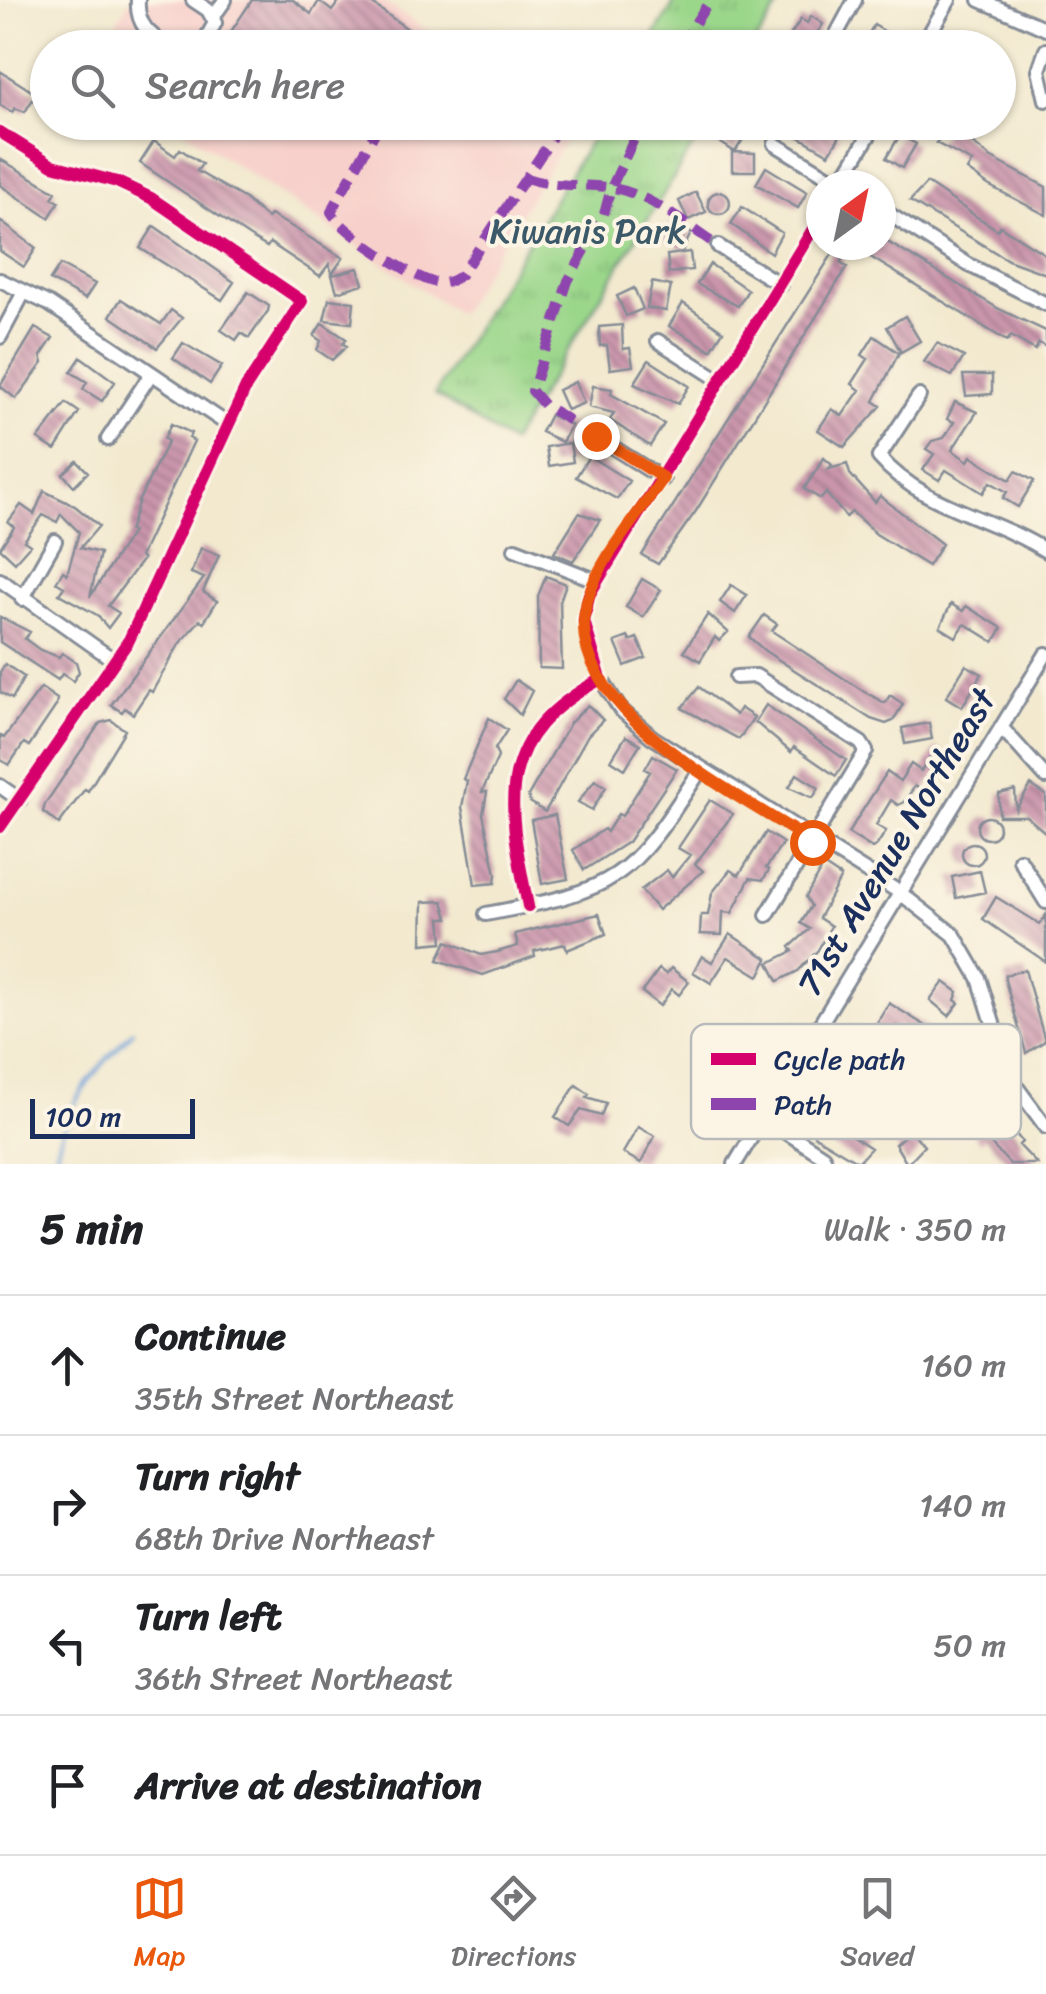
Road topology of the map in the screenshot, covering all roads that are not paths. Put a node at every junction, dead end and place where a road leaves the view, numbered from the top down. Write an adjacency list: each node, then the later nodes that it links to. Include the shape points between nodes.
1 (138, 0): 8 (street)
2 (193, 0): 7 (street)
3 (226, 0): 7 (street)
4 (856, 0): 10 (street)
5 (949, 0): 11 (street)
6 (980, 0): 12 (street)
7 (213, 17): 9 (street)
8 (145, 30)
9 (210, 30)
10 (839, 30)
11 (932, 30)
12 (1046, 30)
13 (1046, 50): 14 (street, via 1038,70)
14 (1046, 100)
15 (0, 132): 32 (street, via 53,165 135,189 302,301)
16 (867, 140): 19 (street)
17 (775, 144): 18 (street)
18 (817, 170)
19 (850, 170)
20 (896, 219): 26 (street)
21 (806, 242): 24 (street)
22 (718, 246): 24 (street)
23 (0, 280): 25 (street)
24 (781, 285): 30 (street)
25 (24, 292): 27 (street); 29 (street)
26 (1046, 304)
27 (0, 337)
28 (658, 341): 30 (street)
29 (151, 374): 32 (street); 34 (street)
30 (722, 381): 35 (street)
31 (919, 396): 38 (street, via 878,457 897,478 949,508 1012,529)
32 (227, 424): 43 (street, via 140,619)
33 (596, 436): 35 (street)
34 (108, 438)
35 (663, 478): 40 (street)
36 (54, 542): 41 (street)
37 (515, 548): 40 (street)
38 (1046, 551)
39 (0, 580): 41 (street)
40 (595, 580): 45 (street, via 584,621)
41 (22, 598): 43 (street)
42 (1046, 654): 46 (street, 71st Avenue Northeast)
43 (114, 661): 50 (street)
44 (736, 677): 52 (street, via 756,676 866,751)
45 (601, 679): 47 (street, via 652,737); 56 (street, via 557,708 520,759 510,788)
46 (1001, 727): 48 (street); 54 (street, 71st Avenue Northeast)
47 (701, 769): 52 (street); 56 (street, via 626,872 602,886)
48 (1046, 777)
49 (0, 786): 50 (street)
50 (20, 800): 51 (street)
51 (0, 826)
52 (812, 842): 54 (street); 58 (street)
53 (1020, 860): 55 (street)
54 (899, 892): 59 (street, 71st Avenue Northeast); 60 (street, via 968,954)
55 (1046, 902)
56 (528, 906): 57 (street)
57 (486, 914)
58 (767, 915)
59 (820, 1024)
60 (991, 1024)
61 (1021, 1092): 62 (street)
62 (1046, 1127)
63 (751, 1139): 65 (street, 71st Avenue Northeast)
64 (797, 1139): 66 (street)
65 (736, 1164)
66 (826, 1164)

